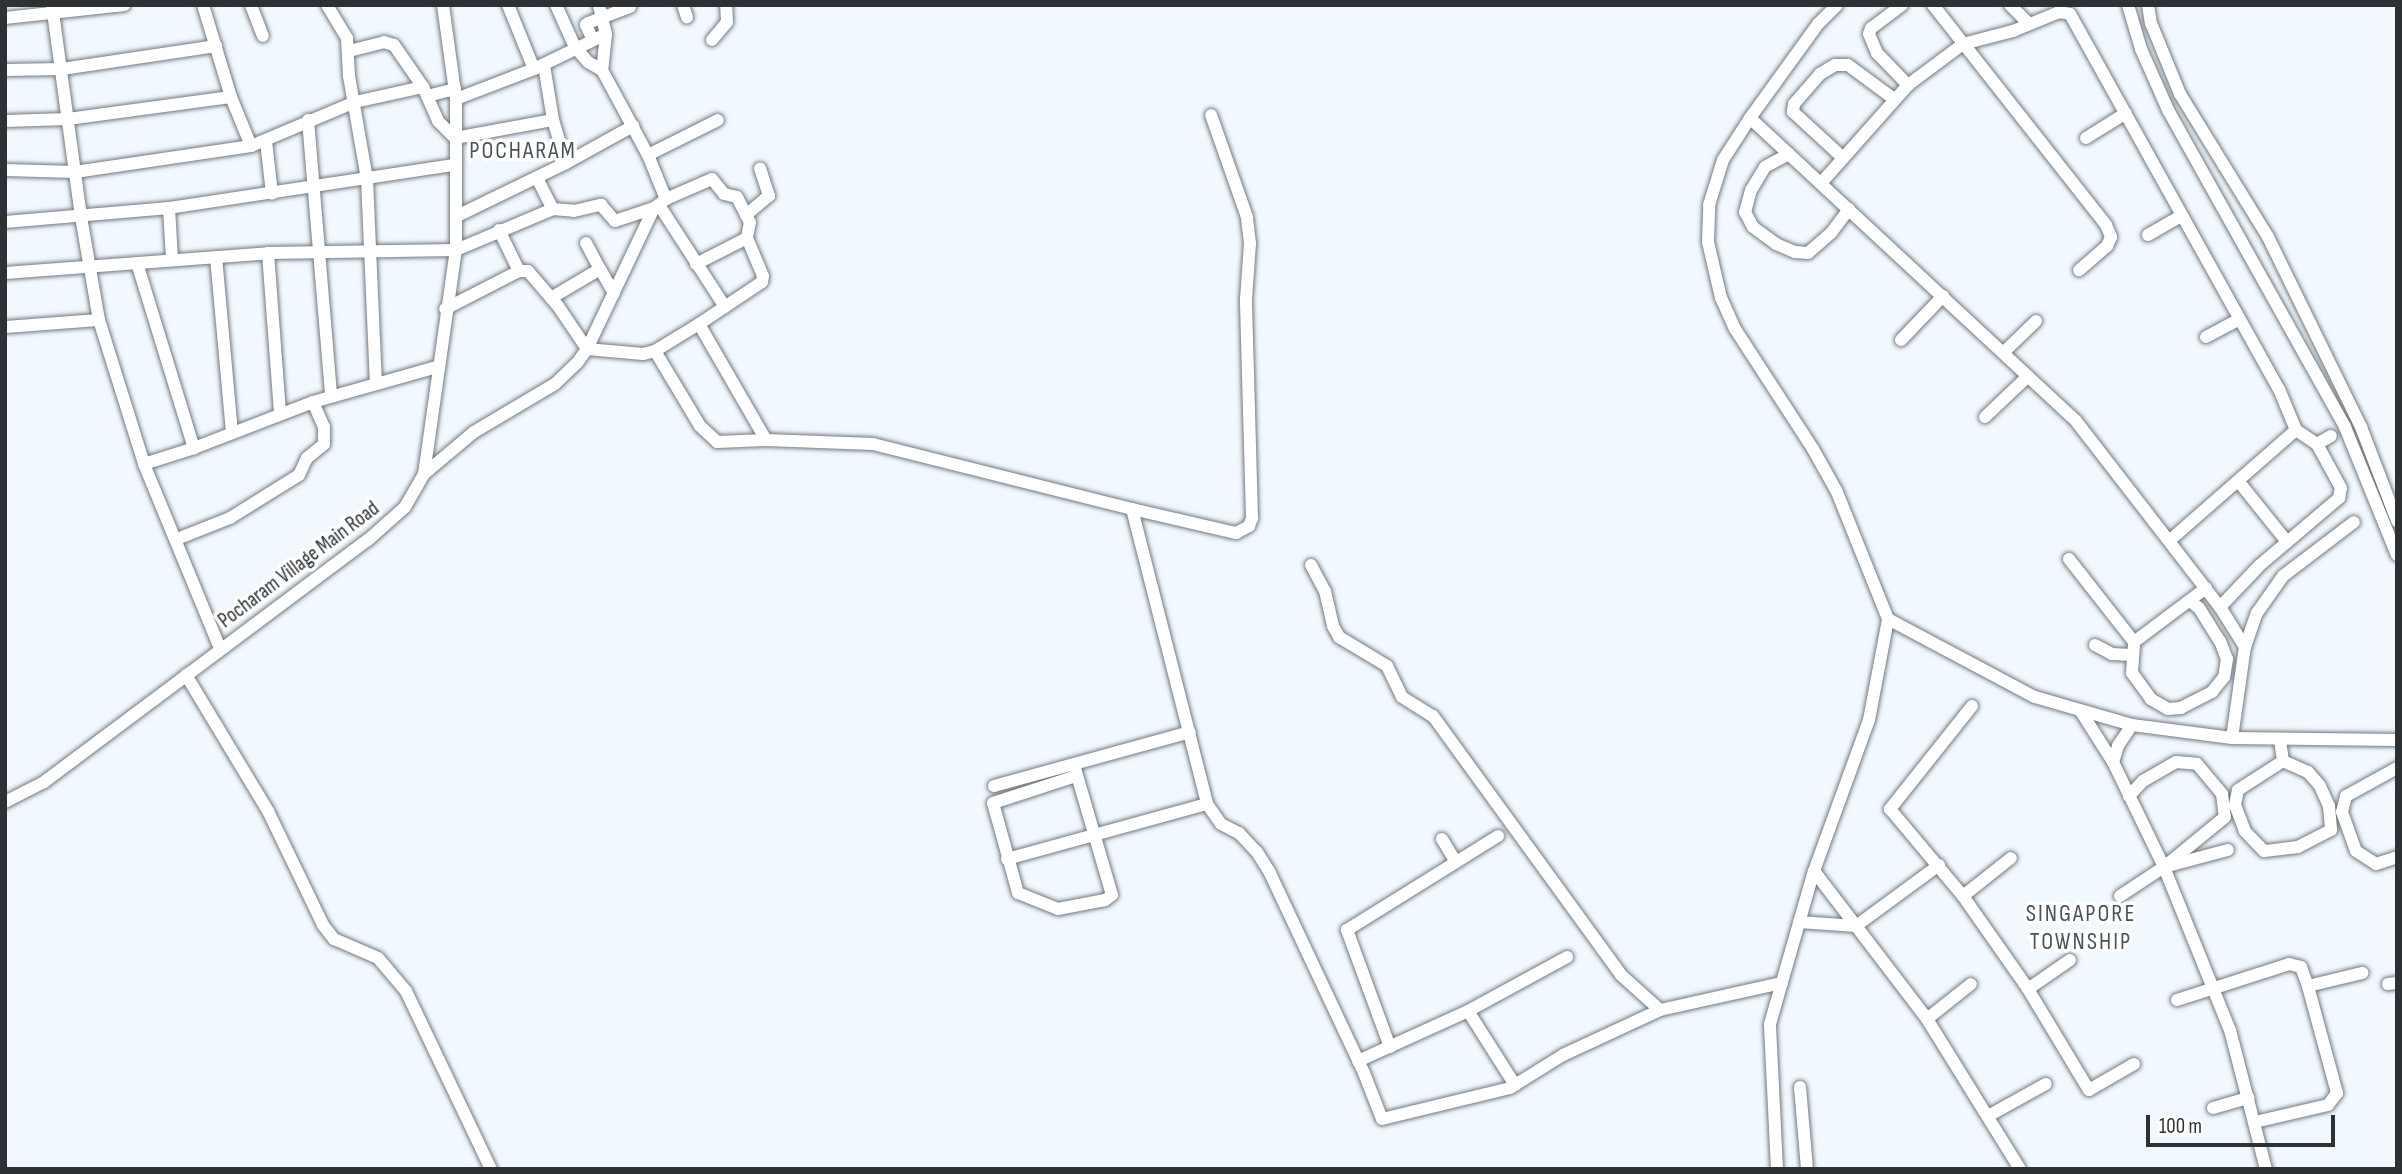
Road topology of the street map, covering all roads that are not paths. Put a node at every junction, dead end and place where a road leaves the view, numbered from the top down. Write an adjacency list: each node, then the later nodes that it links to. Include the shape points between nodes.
1 (124, 5): 17 (street)
2 (203, 5): 26 (street)
3 (251, 5): 22 (street)
4 (327, 5): 28 (street, via 344,31)
5 (443, 5): 35 (street, Pocharam Village Main Road)
6 (508, 5): 29 (street)
7 (556, 5): 27 (street)
8 (726, 5): 24 (street, via 727,22)
9 (1837, 5): 41 (street)
10 (1902, 5): 33 (street, via 1869,34 1877,53)
11 (1933, 5): 25 (street)
12 (2010, 5): 20 (street)
13 (2128, 5): 117 (street, via 2141,49 2168,110)
14 (2148, 5): 114 (street, via 2180,94 2268,237)
15 (630, 7): 18 (street)
16 (2072, 9): 20 (street); 39 (street)
17 (53, 10): 19 (street); 30 (street)
18 (601, 11): 21 (street); 23 (street, via 586,25)
19 (5, 18)
20 (2029, 24): 25 (street)
21 (607, 34): 23 (street); 31 (street)
22 (263, 36)
23 (593, 40): 27 (street)
24 (712, 40)
25 (1964, 44): 33 (street); 88 (street, via 2111,236 2101,254)
26 (216, 46): 30 (street); 36 (street)
27 (575, 47): 29 (street); 31 (street)
28 (349, 51): 34 (street, via 389,42); 38 (street)
29 (539, 67): 35 (street); 44 (street)
30 (62, 69): 32 (street); 42 (street)
31 (602, 70): 47 (street)
32 (5, 71)
33 (1908, 85): 37 (street)
34 (425, 92): 35 (street); 38 (street); 48 (street, via 438,121)
35 (455, 94): 48 (street, Pocharam Village Main Road)
36 (230, 97): 42 (street); 51 (street)
37 (1894, 99): 54 (street); 54 (street, via 1848,65 1835,65 1820,74 1794,104 1793,112)
38 (355, 102): 43 (street); 61 (street)
39 (2126, 113): 49 (street); 70 (street)
40 (1211, 115): 124 (street, via 1247,216 1250,243 1246,299 1252,518 1249,526 1236,533)
41 (1750, 118): 52 (street); 136 (street, via 1723,160 1709,205 1708,242 1715,277 1735,329 1836,492)
42 (68, 119): 46 (street); 59 (street)
43 (308, 120): 50 (street); 63 (street)
44 (553, 120): 48 (street); 55 (street)
45 (718, 120): 53 (street)
46 (5, 121)
47 (633, 126): 53 (street); 55 (street)
48 (455, 138): 56 (street, Pocharam Village Main Road)
49 (2086, 138)
50 (266, 141): 51 (street); 64 (street)
51 (251, 146): 59 (street)
52 (1789, 154): 62 (street); 67 (street, via 1765,167 1751,190 1745,212 1752,227 1776,244 1808,253 1831,233)
53 (648, 155): 65 (street)
54 (1842, 157): 62 (street)
55 (566, 163): 60 (street)
56 (455, 165): 61 (street); 71 (street, Pocharam Village Main Road)
57 (760, 168): 69 (street, via 769,196)
58 (5, 170): 59 (street)
59 (75, 172): 72 (street)
60 (537, 178): 68 (street); 71 (street)
61 (367, 179): 63 (street); 79 (street)
62 (1822, 182): 67 (street)
63 (315, 187): 64 (street); 80 (street)
64 (272, 194): 66 (street)
65 (660, 204): 68 (street, via 615,222 601,205 574,211); 69 (street, via 712,179 724,194 737,197); 85 (street); 91 (street)
66 (169, 208): 72 (street); 83 (street)
67 (1849, 208): 92 (street)
68 (553, 209): 74 (street)
69 (746, 215): 76 (street, via 751,227)
70 (2182, 215): 75 (street); 96 (street)
71 (457, 216): 78 (street, Pocharam Village Main Road)
72 (81, 217): 73 (street); 86 (street)
73 (5, 222)
74 (499, 230): 78 (street); 89 (street)
75 (2148, 236)
76 (747, 238): 85 (street); 94 (street, via 762,270 762,282)
77 (586, 243): 87 (street)
78 (456, 250): 79 (street); 95 (street, Pocharam Village Main Road)
79 (372, 251): 80 (street); 108 (street)
80 (320, 252): 81 (street); 109 (street)
81 (268, 253): 82 (street); 111 (street)
82 (216, 257): 83 (street); 115 (street)
83 (172, 259): 84 (street)
84 (137, 263): 86 (street); 120 (street)
85 (696, 264): 94 (street)
86 (88, 266): 90 (street); 97 (street)
87 (600, 270): 91 (street); 93 (street)
88 (2079, 270)
89 (519, 271): 93 (street, via 528,271); 95 (street)
90 (5, 273)
91 (614, 293): 103 (street)
92 (1943, 296): 102 (street); 105 (street)
93 (551, 298): 103 (street)
94 (725, 307): 99 (street)
95 (446, 309): 106 (street, Pocharam Village Main Road)
96 (2240, 319): 101 (street); 113 (street)
97 (99, 320): 100 (street); 121 (street)
98 (2036, 321): 105 (street)
99 (699, 324): 104 (street); 118 (street)
100 (5, 327)
101 (2206, 337)
102 (1901, 340)
103 (587, 349): 104 (street, via 630,354); 122 (street, via 555,384 474,432)
104 (655, 351): 118 (street, via 710,438 732,444)
105 (2003, 353): 107 (street)
106 (437, 368): 108 (street); 122 (street, Pocharam Village Main Road)
107 (2028, 376): 112 (street); 128 (street, via 2076,421)
108 (376, 382): 109 (street)
109 (331, 396): 110 (street)
110 (313, 402): 111 (street); 127 (street, via 324,427 324,444 307,458 299,475 230,518)
111 (280, 413): 115 (street)
112 (1985, 418)
113 (2296, 429): 119 (street); 123 (street)
114 (2362, 431): 117 (street); 125 (street)
115 (232, 433): 120 (street)
116 (2331, 436): 119 (street)
117 (2349, 436): 130 (street)
118 (766, 440): 124 (street, via 873,444)
119 (2317, 444): 129 (street, via 2341,493)
120 (194, 448): 121 (street)
121 (144, 464): 127 (street)
122 (424, 474): 139 (street, Pocharam Village Main Road, via 405,507 368,540)
123 (2239, 482): 128 (street); 129 (street)
124 (1132, 509): 145 (street)
125 (2397, 521)
126 (2354, 522): 138 (street, via 2283,576 2257,612)
127 (177, 539): 139 (street)
128 (2169, 541): 133 (street)
129 (2287, 542): 135 (street)
130 (2397, 555)
131 (2069, 559): 140 (street)
132 (1311, 565): 181 (street, via 1325,591 1339,637 1387,666 1402,697 1433,716 1621,975)
133 (2206, 588): 134 (street); 135 (street)
134 (2189, 601): 140 (street); 140 (street, via 2199,608 2227,659 2224,677 2212,692 2181,708 2168,709 2151,699 2132,673)
135 (2220, 607): 138 (street)
136 (1888, 619): 143 (street, via 2035,697); 167 (street, via 1869,720)
137 (2095, 645): 140 (street, via 2112,654)
138 (2245, 647): 146 (street)
139 (220, 648): 141 (street, Pocharam Village Main Road)
140 (2132, 648)
141 (186, 675): 155 (street, Pocharam Village Main Road, via 44,782); 195 (street, via 263,802 324,925 334,939 378,958 405,991)
142 (1972, 706): 165 (street, via 1890,809)
143 (2080, 710): 144 (street); 150 (street)
144 (2132, 725): 146 (street); 150 (street)
145 (1190, 732): 152 (street); 156 (street)
146 (2232, 738): 147 (street)
147 (2280, 740): 148 (street); 149 (street)
148 (2396, 744)
149 (2283, 761): 149 (street, via 2238,790 2235,805 2245,831 2264,851 2298,847 2331,830 2329,806 2320,786 2308,772)
150 (2113, 762): 154 (street)
151 (2397, 768): 161 (street, via 2346,796 2342,811 2356,851 2376,864)
152 (1075, 770): 153 (street); 157 (street); 163 (street, via 994,801)
153 (994, 786)
154 (2129, 796): 166 (street); 166 (street, via 2143,781 2176,762 2197,764 2222,793 2225,817)
155 (5, 802)
156 (1207, 804): 157 (street); 185 (street, via 1221,824 1239,832 1269,871)
157 (1095, 835): 163 (street); 163 (street, via 1112,895 1105,900 1058,909 1021,897)
158 (1498, 836): 164 (street)
159 (1442, 839): 164 (street)
160 (2228, 850): 166 (street)
161 (2397, 856)
162 (2011, 858): 168 (street)
163 (1007, 859)
164 (1456, 862): 184 (street, via 1347,930)
165 (1939, 865): 168 (street); 171 (street)
166 (2164, 867): 169 (street); 179 (street)
167 (1814, 871): 170 (street); 171 (street)
168 (1963, 896): 178 (street)
169 (2120, 896)
170 (1799, 922): 171 (street); 175 (street)
171 (1856, 926): 183 (street)
172 (1567, 957): 182 (street)
173 (2070, 960): 178 (street)
174 (2362, 973): 177 (street)
175 (1782, 983): 181 (street); 196 (street, via 1770,1024)
176 (1971, 984): 183 (street)
177 (2308, 986): 179 (street, via 2296,963); 193 (street, via 2337,1093 2328,1105)
178 (2028, 989): 186 (street, via 2089,1090)
179 (2214, 989): 180 (street); 190 (street)
180 (2177, 1000)
181 (1660, 1010): 188 (street, via 1573,1050)
182 (1468, 1011): 184 (street); 188 (street)
183 (1927, 1019): 192 (street)
184 (1390, 1047): 185 (street)
185 (1358, 1061): 188 (street, via 1382,1119)
186 (2134, 1064)
187 (2046, 1084): 192 (street)
188 (1515, 1085)
189 (1800, 1087): 197 (street)
190 (2249, 1098): 191 (street); 193 (street)
191 (2213, 1108)
192 (1988, 1116): 194 (street)
193 (2255, 1122): 198 (street)
194 (2018, 1168)
195 (491, 1169)
196 (1777, 1169)
197 (1807, 1169)
198 (2266, 1169)

